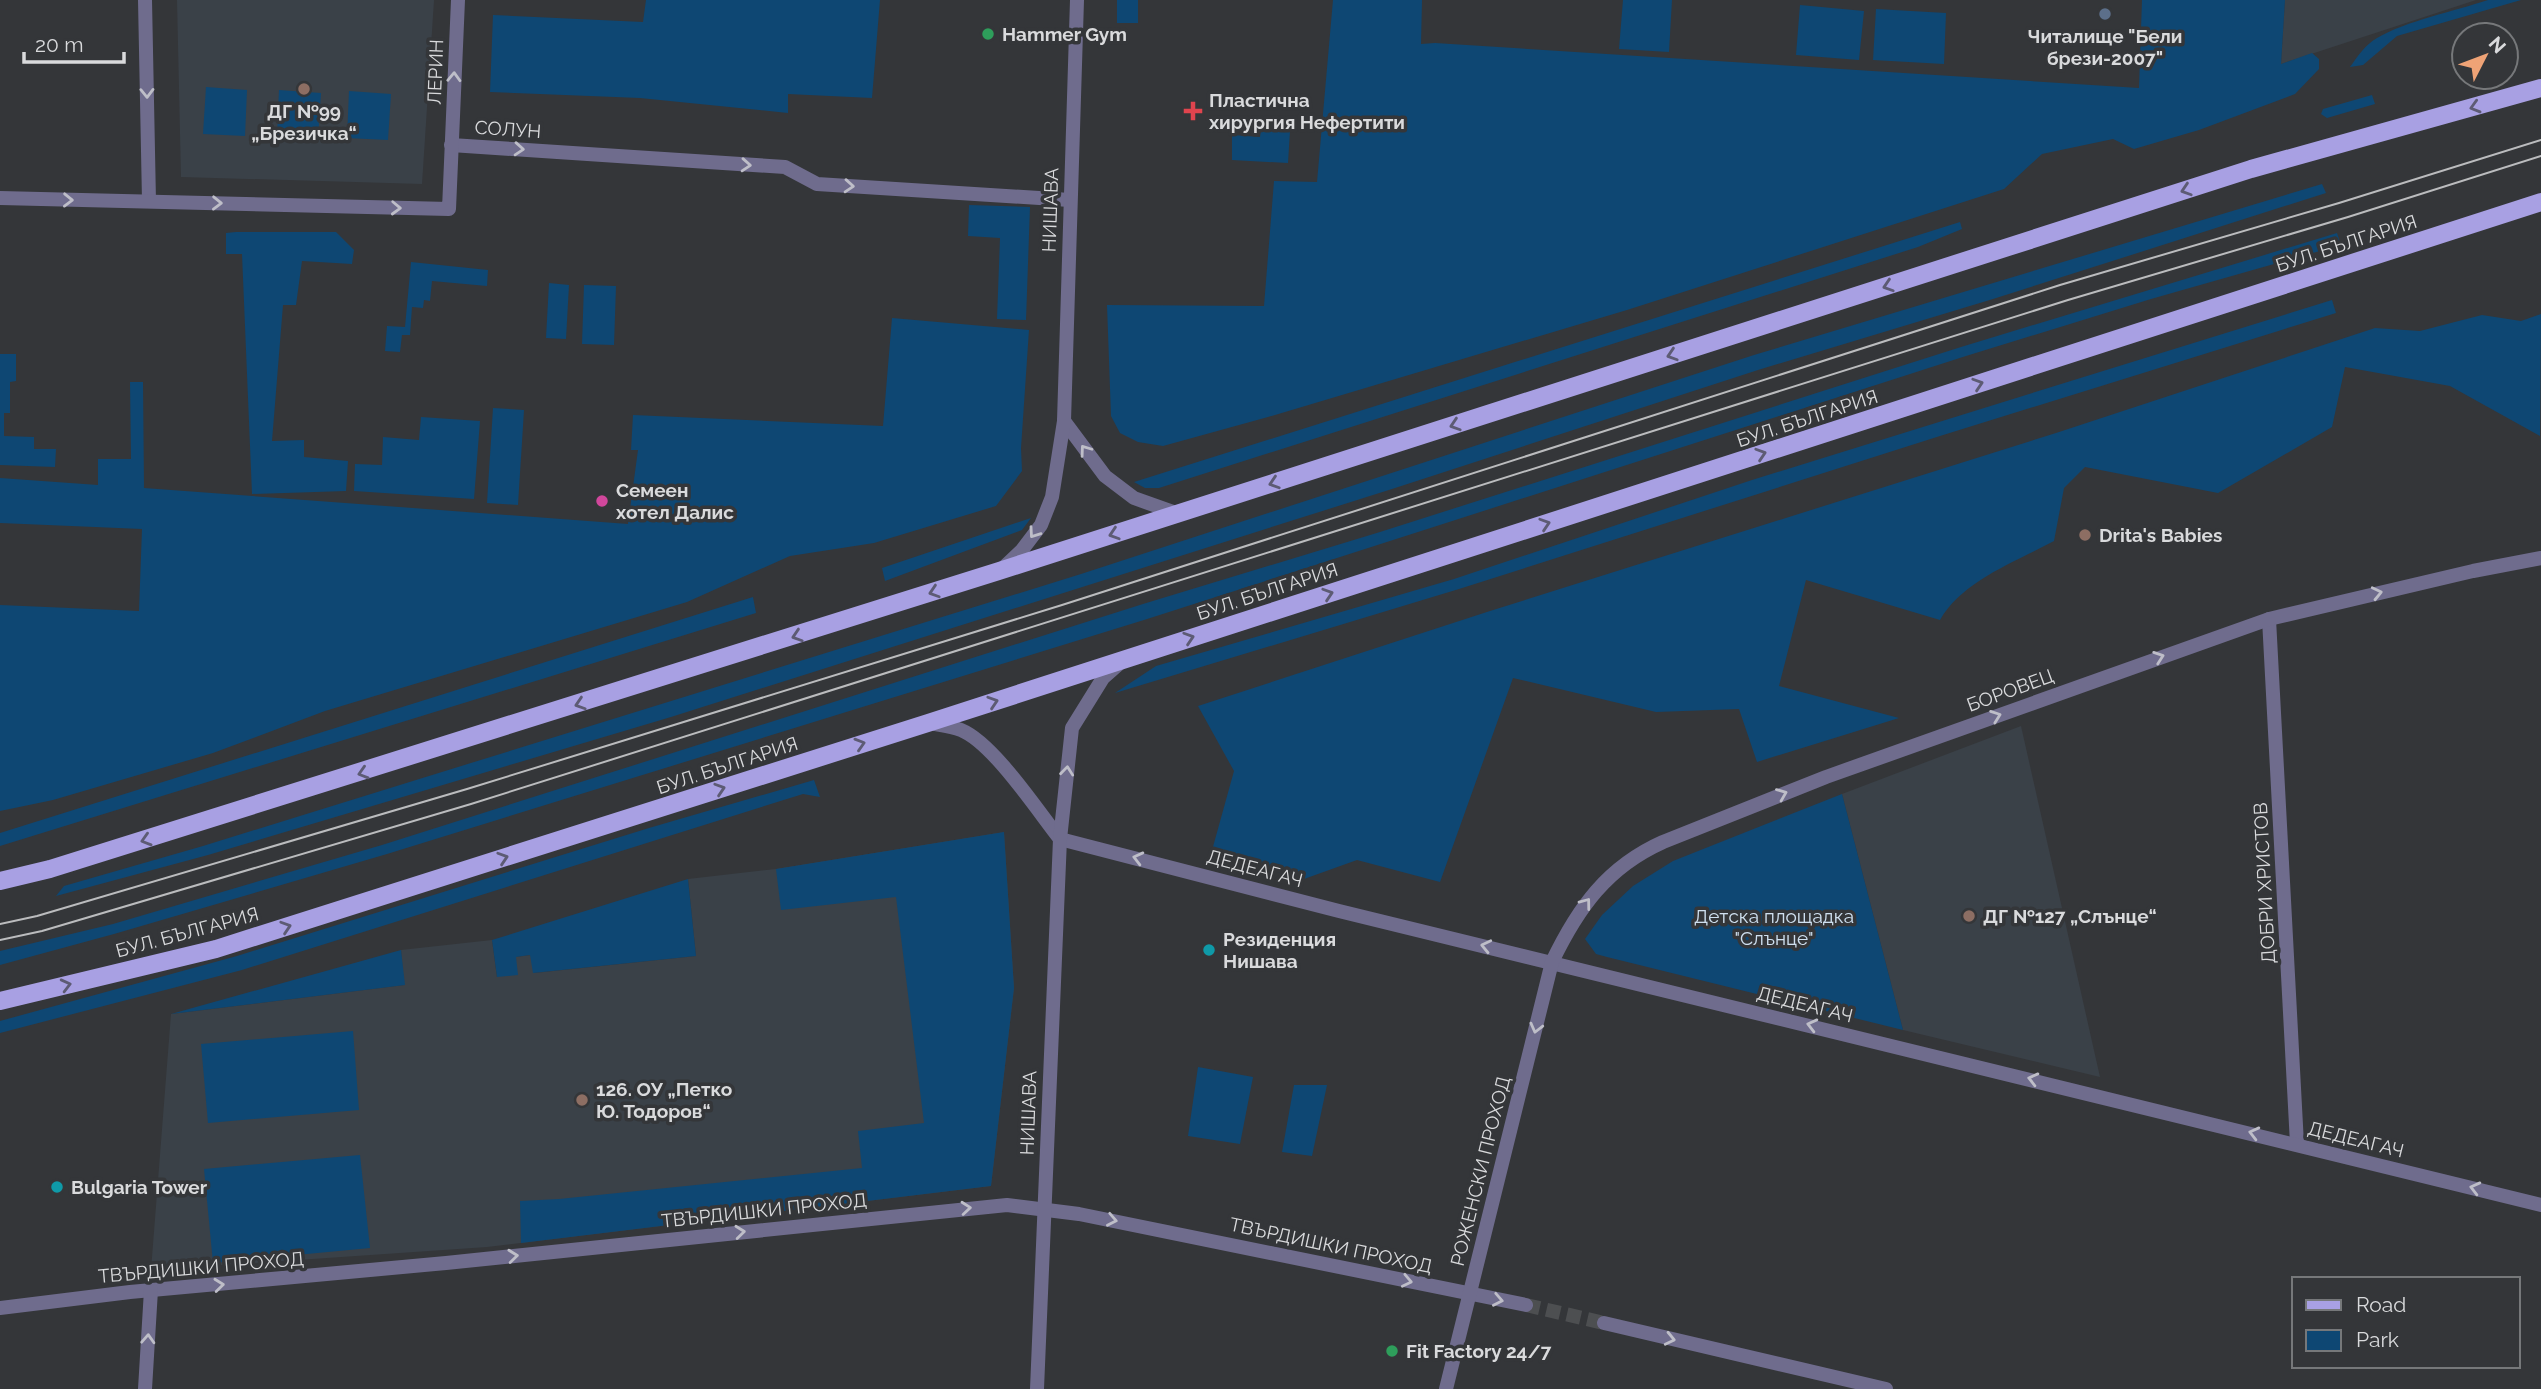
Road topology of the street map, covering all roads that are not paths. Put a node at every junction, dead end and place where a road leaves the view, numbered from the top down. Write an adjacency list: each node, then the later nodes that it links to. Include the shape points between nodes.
1 (145, 0): 8 (street, one-way to 8)
2 (458, 0): 5 (street, ЛЕРИН, one-way to 2)
3 (1077, 0): 7 (street, НИШАВА)
4 (2541, 88): 11 (main road, one-way to 11, via 2238,173)
5 (451, 145): 7 (street, СОЛУН, one-way to 7, via 785,167 817,184); 8 (street, СОЛУН, one-way to 5, via 449,209)
6 (0, 198): 8 (street, СОЛУН, one-way to 8)
7 (1070, 200): 10 (street, НИШАВА)
8 (149, 201)
9 (2541, 202): 15 (main road, БУЛ. БЪЛГАРИЯ, one-way to 9)
10 (1064, 421): 11 (street, one-way to 10, via 1134,498 1105,476); 13 (street, НИШАВА, one-way to 13, via 1052,497 1041,525)
11 (1179, 514): 13 (main road, one-way to 13)
12 (2541, 558): 14 (street, БОРОВЕЦ, one-way to 12)
13 (999, 572): 18 (main road, one-way to 18, via 208,821)
14 (2269, 619): 19 (street, БОРОВЕЦ, one-way to 14, via 1571,923 1601,884 1651,847 1826,777); 21 (street, ДОБРИ ХРИСТОВ)
15 (1124, 659): 16 (main road, БУЛ. БЪЛГАРИЯ, one-way to 15); 17 (street, НИШАВА, one-way to 15, via 1072,728 1103,678)
16 (928, 723): 17 (street, via 961,730 979,742); 20 (main road, БУЛ. БЪЛГАРИЯ, one-way to 16, via 216,949)
17 (1060, 839): 19 (street, ДЕДЕАГАЧ, one-way to 17); 23 (street, НИШАВА)
18 (0, 881)
19 (1552, 962): 21 (street, ДЕДЕАГАЧ, one-way to 19); 25 (street, РОЖЕНСКИ ПРОХОД, one-way to 25)
20 (0, 1001)
21 (2297, 1144): 22 (street, ДЕДЕАГАЧ, one-way to 21)
22 (2541, 1205)
23 (1044, 1210): 24 (street, ТВЪРДИШКИ ПРОХОД, one-way to 23, via 942,1210 1006,1205); 25 (street, ТВЪРДИШКИ ПРОХОД, one-way to 25); 30 (street, НИШАВА)
24 (151, 1290): 27 (street, ТВЪРДИШКИ ПРОХОД); 29 (street, one-way to 24)
25 (1470, 1294): 26 (street, ТВЪРДИШКИ ПРОХОД, one-way to 26); 31 (street, РОЖЕНСКИ ПРОХОД)
26 (1526, 1306)
27 (0, 1308)
28 (1604, 1324): 32 (street, one-way to 32)
29 (145, 1389)
30 (1037, 1389)
31 (1446, 1389)
32 (1886, 1389)

